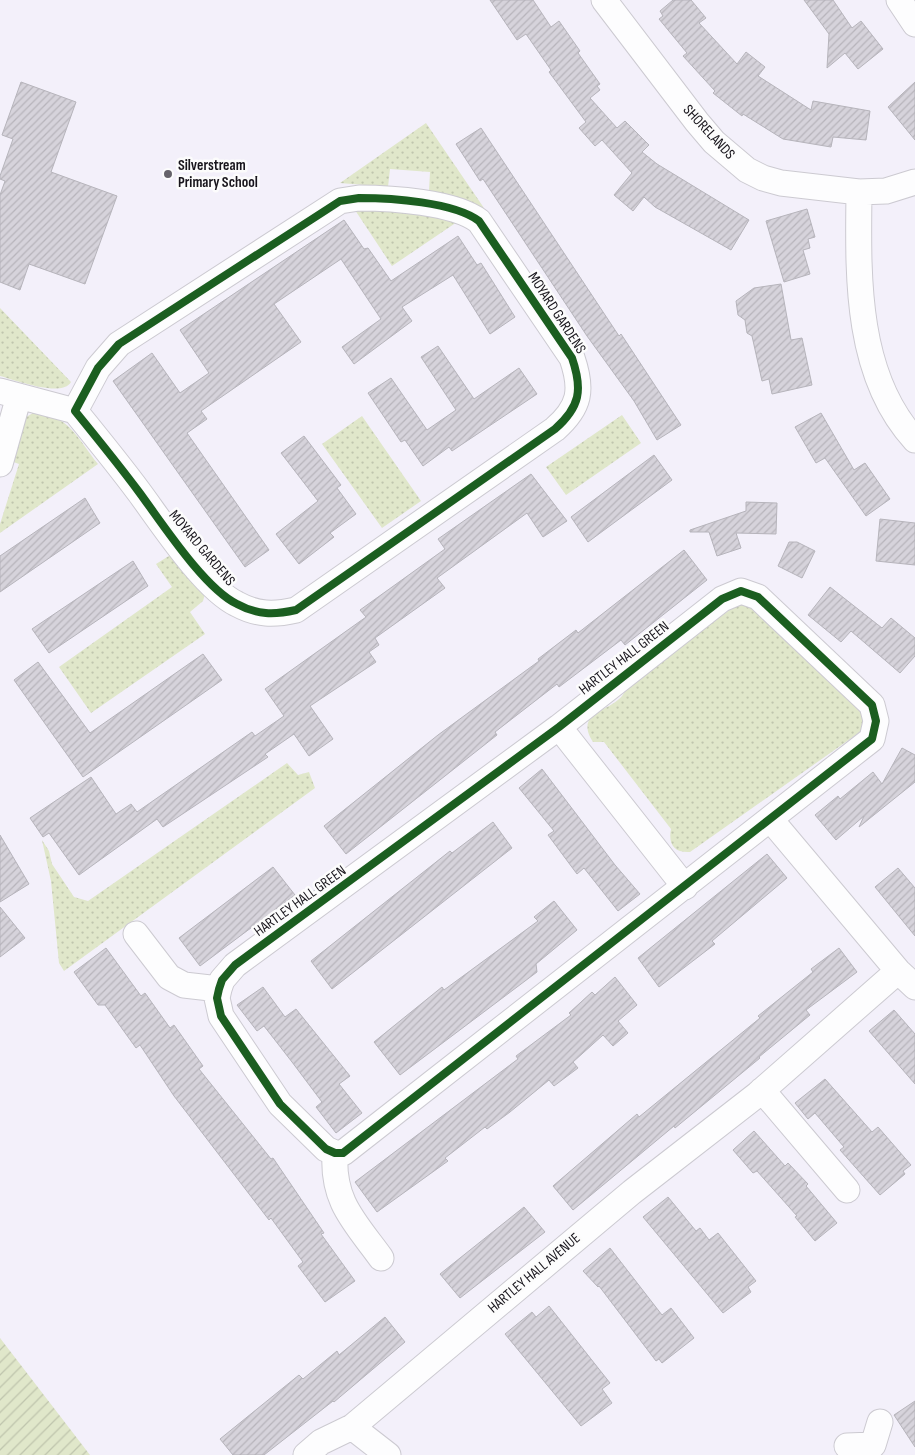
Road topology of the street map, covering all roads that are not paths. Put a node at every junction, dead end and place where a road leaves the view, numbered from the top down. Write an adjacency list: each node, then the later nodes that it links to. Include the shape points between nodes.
1 (604, 0): 5 (street, SHORELANDS, via 697,122 714,142 747,170 781,184)
2 (899, 0): 3 (street)
3 (915, 24)
4 (915, 182): 5 (street, SHORELANDS, via 886,191)
5 (859, 192): 8 (street, via 862,294 871,363 903,426)
6 (9, 394): 7 (street); 9 (street)
7 (75, 411): 7 (street, MOYARD GARDENS, via 98,368 119,344 340,200 359,198 442,206 469,213 479,221 572,358 579,380 578,397 568,417 555,429 296,610 278,615 253,612 218,592)
8 (915, 440)
9 (0, 464)
10 (559, 727): 11 (street, HARTLEY HALL GREEN, via 722,599 740,591 758,596 872,705 876,721 872,739); 12 (street); 15 (street, HARTLEY HALL GREEN, via 235,966 222,980)
11 (771, 820): 12 (street, HARTLEY HALL GREEN); 14 (street)
12 (685, 887): 17 (street, HARTLEY HALL GREEN, via 343,1153)
13 (136, 934): 15 (street, via 169,977 184,985)
14 (907, 979): 16 (street, HARTLEY HALL AVENUE)
15 (219, 989): 17 (street, via 217,998 221,1016 280,1104 316,1140)
16 (762, 1090): 18 (street); 20 (street, HARTLEY HALL AVENUE, via 632,1192)
17 (335, 1153): 19 (street, via 337,1191 343,1205)
18 (847, 1190)
19 (381, 1258)
20 (352, 1427): 23 (street, HARTLEY HALL AVENUE, via 321,1442); 24 (street)
21 (878, 1441): 22 (street)
22 (847, 1446)
23 (306, 1455)
24 (388, 1455)

